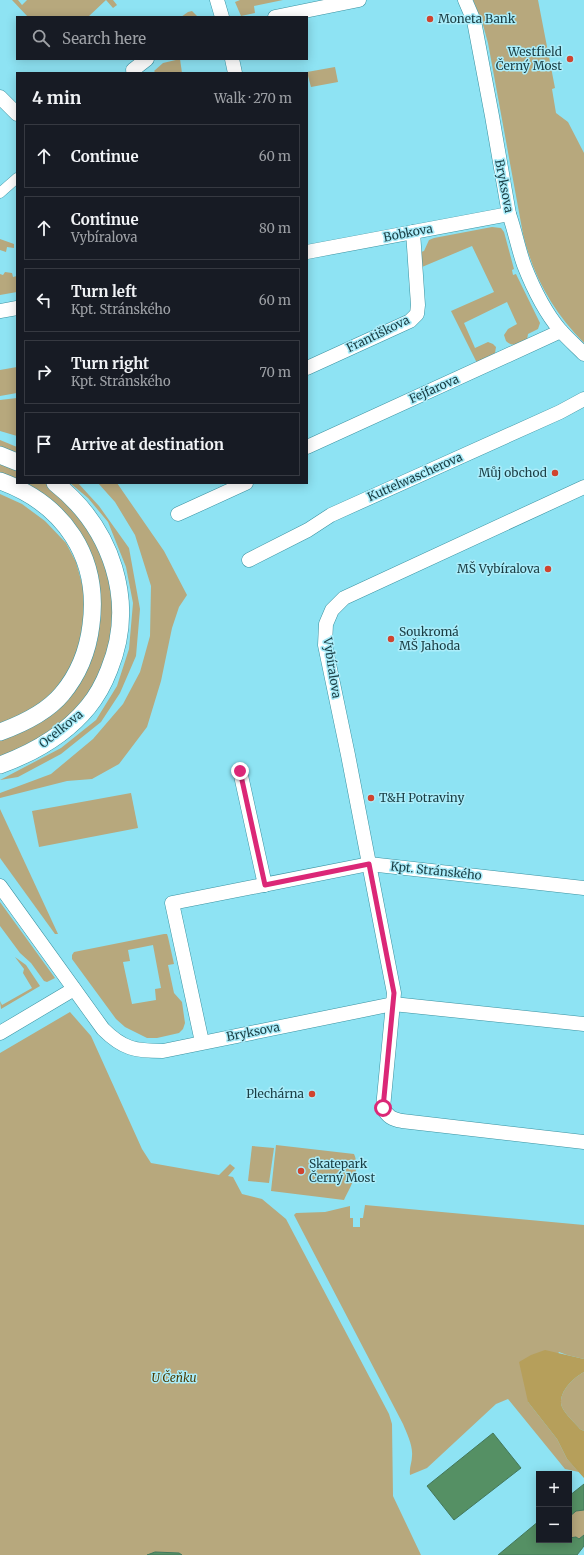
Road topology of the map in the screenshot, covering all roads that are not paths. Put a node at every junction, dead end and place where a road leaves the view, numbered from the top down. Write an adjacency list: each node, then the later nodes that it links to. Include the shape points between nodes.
1 (217, 0): 4 (street)
2 (359, 0): 5 (street)
3 (465, 0): 14 (street, Bryksova, via 474,21)
4 (222, 16)
5 (280, 16)
6 (146, 60): 8 (street)
7 (232, 60): 9 (street)
8 (132, 72)
9 (235, 72)
10 (0, 97): 11 (street)
11 (16, 113)
12 (16, 179): 13 (street)
13 (0, 194)
14 (509, 214): 15 (street, Bobkova); 19 (street, Bryksova, via 530,279)
15 (413, 232): 16 (street, Bobkova); 21 (street, Františkova, via 417,314 410,321)
16 (308, 252)
17 (16, 308): 18 (street)
18 (0, 311)
19 (561, 331): 20 (street, Bryksova); 23 (street, Fejfarova)
20 (584, 354)
21 (308, 368)
22 (584, 399): 31 (street, Kuttelwascherova, via 331,515 308,530)
23 (308, 447)
24 (0, 456): 25 (street)
25 (16, 462)
26 (0, 481): 32 (street, Ocelkova, via 38,500 56,514 72,533 88,566 93,606 90,634 82,661 62,695 37,714)
27 (56, 484): 33 (street, Ocelkova, via 89,516 112,560 120,603 116,647 99,690 79,717 37,748)
28 (244, 484): 30 (street)
29 (584, 487): 35 (street, Vybíralova, via 344,598 332,610 326,624 325,645)
30 (178, 514)
31 (248, 560)
32 (0, 732)
33 (0, 764)
34 (240, 771): 36 (street)
35 (369, 864): 36 (street, Kpt. Stránského); 38 (street, Kpt. Stránského); 40 (street, Vybíralova, via 392,979)
36 (265, 885): 43 (street, Kpt. Stránského, via 172,903)
37 (0, 886): 39 (street, Bryksova)
38 (584, 888)
39 (74, 989): 42 (street); 43 (street, Bryksova, via 103,1029 114,1040 129,1048 163,1051)
40 (393, 1004): 41 (street, Bryksova); 43 (street, Bryksova); 44 (street, Vybíralova, via 383,1100 383,1108 392,1120)
41 (584, 1024)
42 (0, 1033)
43 (202, 1042)
44 (584, 1142)

